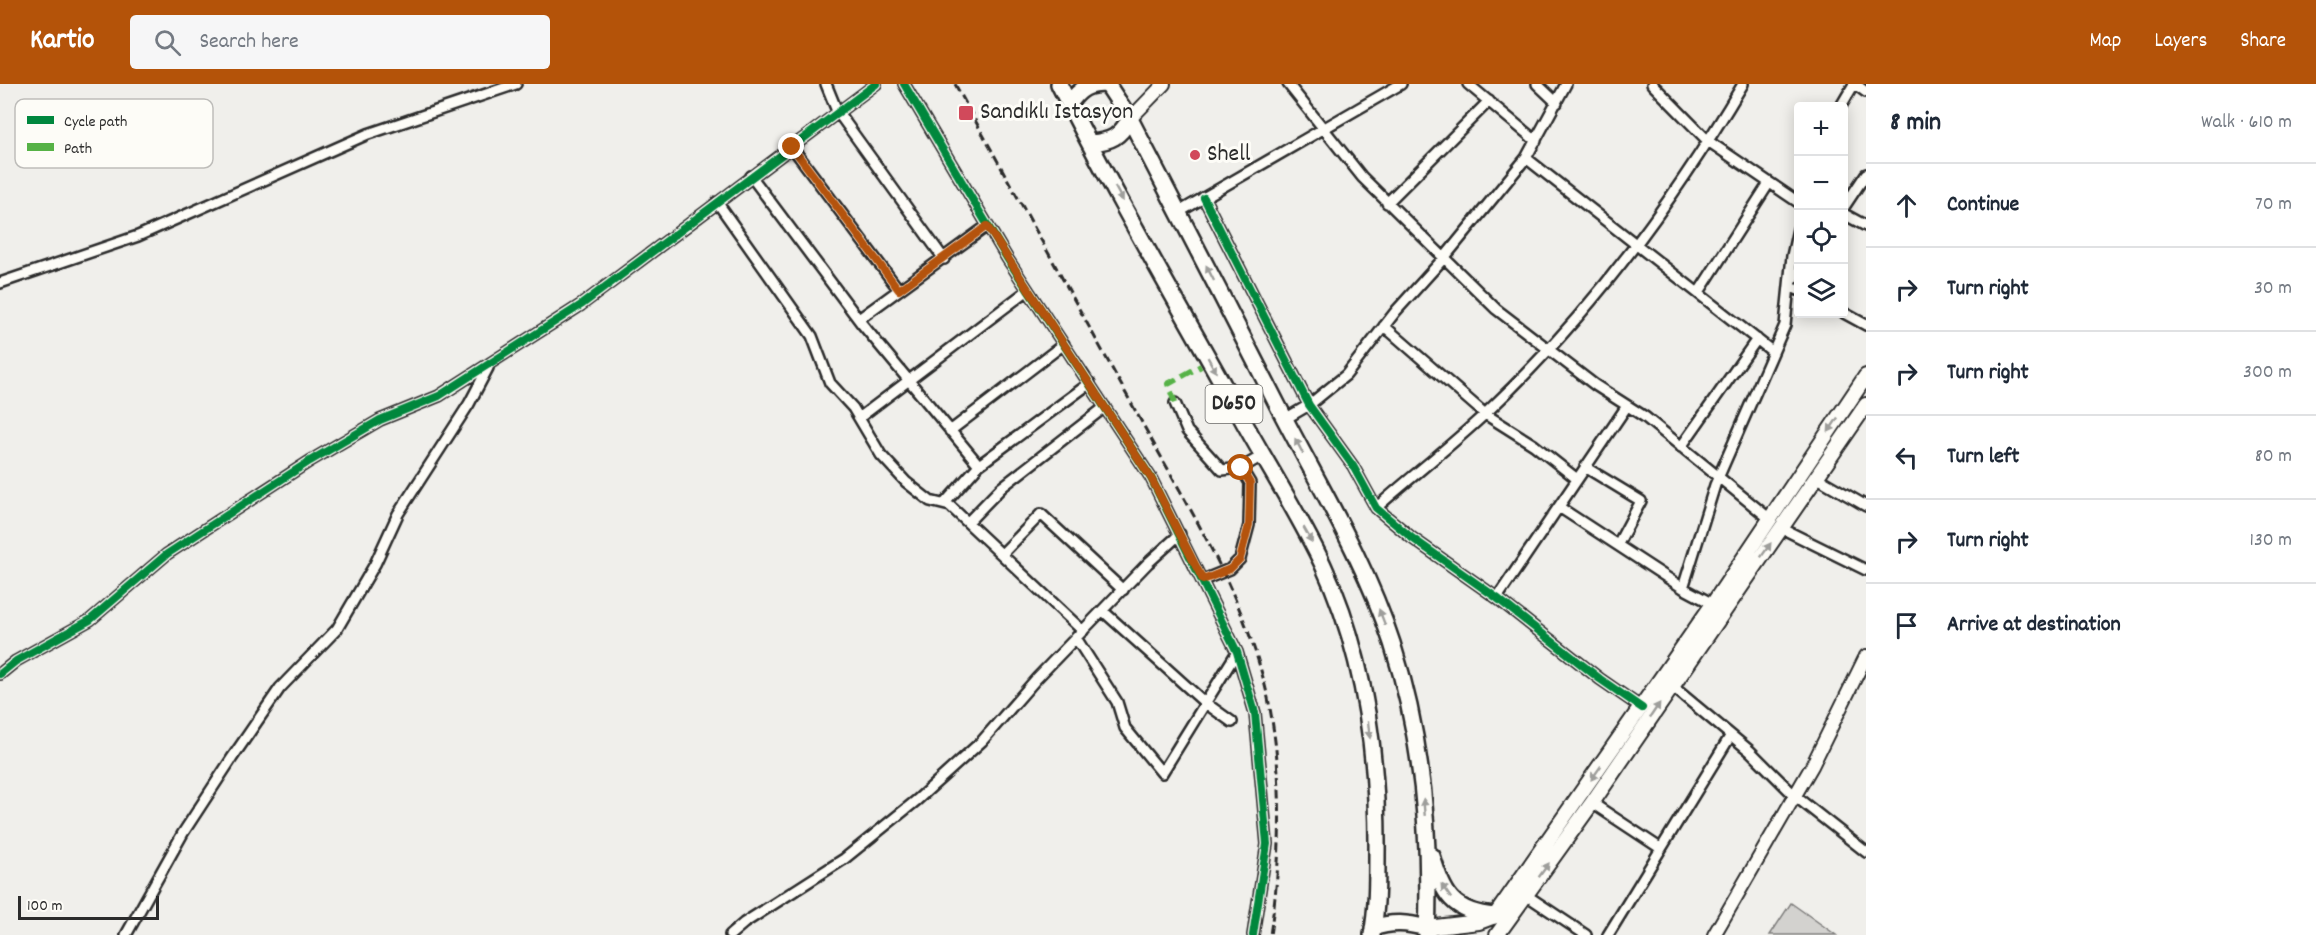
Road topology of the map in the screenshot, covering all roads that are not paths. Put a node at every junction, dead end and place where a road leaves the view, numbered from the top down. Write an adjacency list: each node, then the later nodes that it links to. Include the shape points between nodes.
1 (516, 84): 46 (street, via 368,134 138,236)
2 (826, 84): 21 (street)
3 (876, 84): 21 (street)
4 (904, 84): 39 (street)
5 (1059, 84): 20 (highway, D650)
6 (1107, 84): 20 (highway, via 1091,84 1078,90); 22 (highway, D650)
7 (1164, 84): 22 (street)
8 (1288, 84): 23 (street)
9 (1401, 84): 23 (street)
10 (1468, 84): 17 (street)
11 (1537, 84): 19 (street)
12 (1566, 84): 19 (street)
13 (1652, 84): 25 (street)
14 (1743, 84): 25 (street)
15 (1855, 84): 16 (street); 18 (street)
16 (1866, 92)
17 (1489, 101): 24 (street); 36 (street)
18 (1844, 102)
19 (1557, 103): 24 (street)
20 (1069, 104): 26 (highway, D650)
21 (837, 111): 27 (street); 44 (street)
22 (1130, 119): 26 (highway, via 1120,135 1107,142); 37 (highway, D650)
23 (1325, 128): 32 (street); 36 (street)
24 (1536, 141): 28 (street)
25 (1708, 141): 31 (street); 41 (street)
26 (1091, 143): 74 (highway, D650, one-way to 74)
27 (792, 147): 30 (street); 49 (street)
28 (1526, 158): 41 (street); 43 (street)
29 (1866, 174): 34 (street)
30 (751, 176): 35 (street); 53 (street)
31 (1769, 183): 33 (street); 51 (street)
32 (1204, 198): 37 (street); 65 (street)
33 (1794, 199)
34 (1848, 201)
35 (717, 202): 60 (street, via 581,305); 70 (street, via 813,336 830,382)
36 (1387, 203): 43 (street)
37 (1179, 212): 71 (highway, D650, one-way to 37)
38 (1848, 216): 40 (street)
39 (987, 226): 44 (street); 50 (street)
40 (1866, 226)
41 (1638, 244): 51 (street); 58 (street)
42 (1794, 254): 47 (street)
43 (1444, 258): 55 (street); 58 (street, via 1496,309)
44 (944, 259): 49 (street)
45 (1794, 278): 47 (street)
46 (0, 283)
47 (1789, 286): 48 (street); 59 (street, via 1785,326)
48 (1794, 288)
49 (899, 290): 53 (street)
50 (1028, 290): 57 (street); 62 (street)
51 (1699, 292): 56 (street)
52 (1848, 315): 54 (street)
53 (859, 319): 62 (street)
54 (1866, 325)
55 (1384, 326): 65 (street, via 1346,375); 69 (street)
56 (1757, 339): 59 (street); 73 (street)
57 (1064, 344): 63 (street); 72 (street)
58 (1549, 349): 68 (street); 69 (street)
59 (1773, 351): 78 (street)
60 (489, 366): 100 (street, via 439,396 380,420 310,461 167,554 90,620); 115 (street, via 470,404 399,514 337,629 280,688 183,833)
61 (1866, 376): 86 (main road, one-way to 86)
62 (908, 379): 70 (street); 72 (street)
63 (1090, 383): 67 (street); 75 (street)
64 (1175, 403): 77 (street, via 1187,430 1222,470)
65 (1309, 405): 71 (street); 83 (street, via 1353,466)
66 (1866, 405): 79 (main road)
67 (1105, 406): 85 (street, via 1002,487); 87 (street, via 1151,478)
68 (1627, 406): 73 (street); 76 (street)
69 (1485, 414): 80 (street); 83 (street)
70 (859, 418): 81 (street, via 881,455 906,482 930,501)
71 (1285, 419): 108 (highway, D650, one-way to 71, via 1421,776 1392,643 1349,543)
72 (951, 431): 75 (street)
73 (1681, 447): 78 (street)
74 (1262, 456): 77 (street); 113 (highway, D650, one-way to 113, via 1324,567 1358,673 1377,795)
75 (979, 465): 81 (street)
76 (1585, 467): 80 (street); 88 (street, via 1641,501)
77 (1241, 468): 91 (street, via 1250,483 1249,525 1240,559 1230,569)
78 (1719, 475): 86 (street); 92 (street)
79 (1816, 477): 82 (street); 86 (main road)
80 (1577, 479): 84 (street)
81 (944, 504): 85 (street)
82 (1866, 506)
83 (1376, 507): 94 (street, via 1412,538)
84 (1559, 507): 88 (street); 94 (street)
85 (969, 522): 89 (street)
86 (1776, 523): 90 (street); 95 (main road); 101 (main road, one-way to 86)
87 (1180, 534): 91 (street); 93 (street)
88 (1618, 544): 92 (street)
89 (1003, 554): 93 (street, via 1041,514); 97 (street)
90 (1866, 570)
91 (1203, 580): 98 (street)
92 (1683, 588): 95 (street)
93 (1123, 590): 96 (street)
94 (1497, 598): 103 (street)
95 (1713, 604): 103 (main road)
96 (1103, 611): 97 (street); 102 (street)
97 (1080, 635): 102 (street, via 1117,702 1125,728 1162,773); 116 (street, via 982,741 917,800 844,859)
98 (1237, 652): 102 (street); 117 (street, via 1255,713 1267,844)
99 (1866, 656): 106 (street)
100 (0, 674)
101 (1672, 686): 105 (street); 107 (main road, one-way to 101)
102 (1204, 702): 104 (street)
103 (1642, 708): 112 (main road, one-way to 112)
104 (1232, 722)
105 (1731, 735): 106 (street); 109 (street)
106 (1795, 796): 110 (street); 121 (street)
107 (1592, 802): 109 (street); 111 (main road, one-way to 107)
108 (1426, 837): 112 (highway, one-way to 108, via 1463,910 1451,899 1440,884); 114 (highway, D650)
109 (1660, 848): 120 (street)
110 (1866, 852)
111 (1526, 895): 118 (main road); 119 (street)
112 (1495, 916): 114 (main road)
113 (1373, 932): 114 (highway, via 1389,922)
114 (1427, 932)
115 (126, 935)
116 (730, 935)
117 (1253, 935)
118 (1497, 935)
119 (1586, 935)
120 (1608, 935)
121 (1714, 935)

